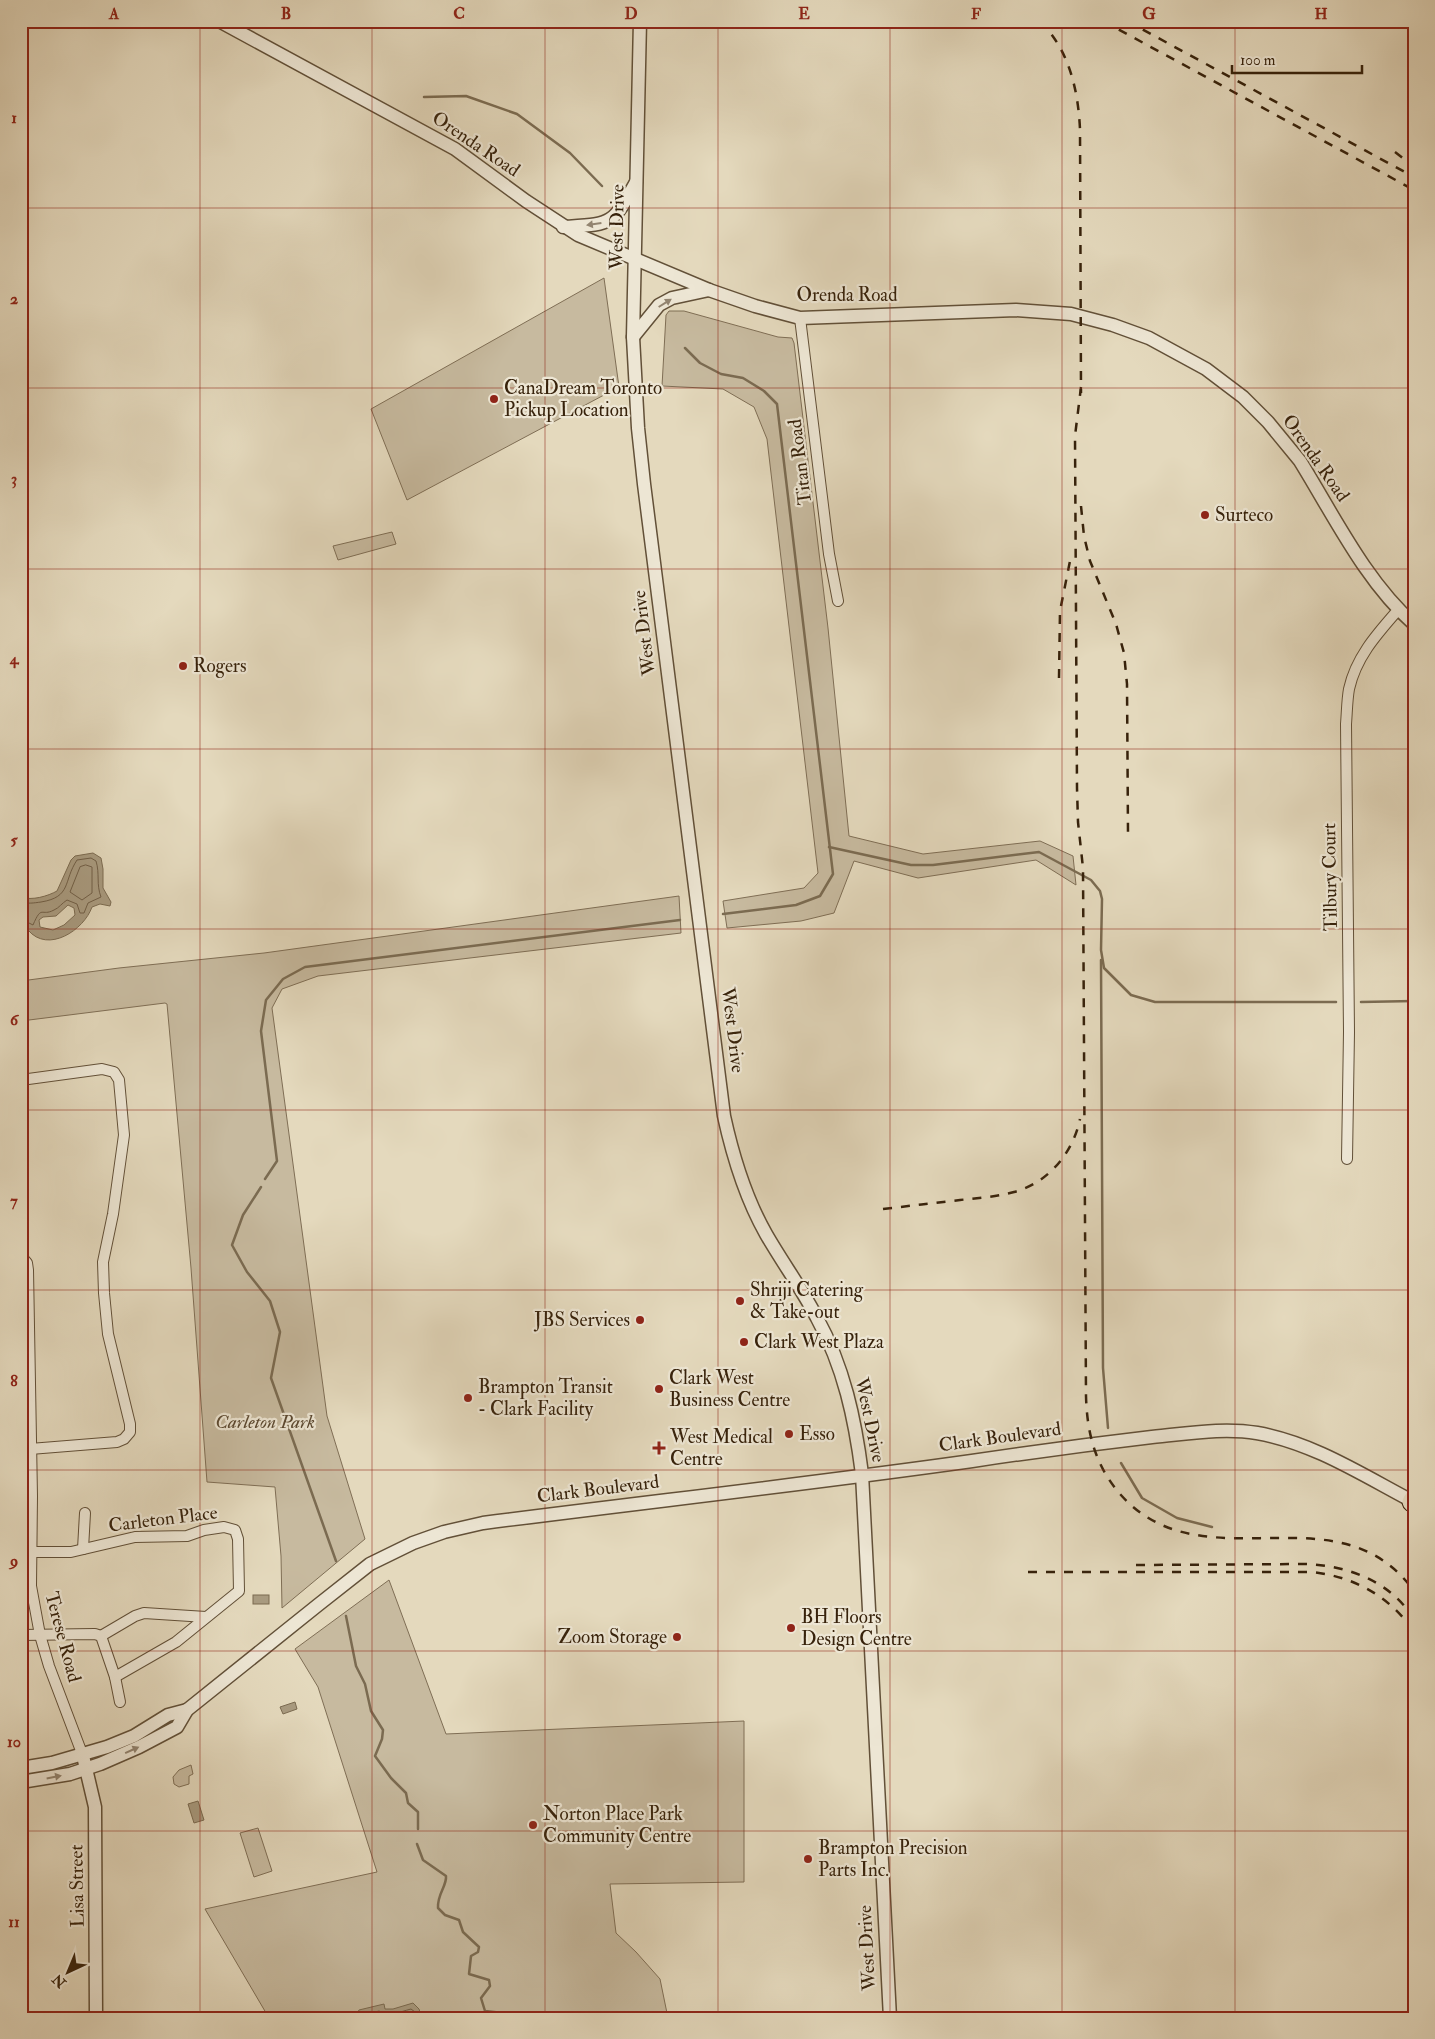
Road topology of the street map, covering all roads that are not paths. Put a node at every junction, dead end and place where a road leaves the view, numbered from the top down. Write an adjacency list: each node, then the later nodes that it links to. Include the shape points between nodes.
1 (219, 21): 4 (street, Orenda Road, via 455,149)
2 (640, 21): 3 (street, West Drive)
3 (637, 180): 4 (street, one-way to 4, via 614,218 601,224); 5 (street, West Drive)
4 (563, 227): 5 (street, Orenda Road)
5 (635, 260): 6 (street, Orenda Road); 8 (street, West Drive)
6 (710, 290): 7 (street, Orenda Road); 8 (street, one-way to 6, via 659,305 672,298)
7 (800, 318): 9 (street, Titan Road, via 829,554); 10 (street, Orenda Road, via 975,311 1047,312 1080,316 1149,338 1206,369 1243,397 1268,422 1300,462 1379,589)
8 (633, 337): 17 (street, West Drive, via 644,484 724,1116 732,1152 754,1212 817,1318 840,1370 855,1425)
9 (838, 601)
10 (1398, 610): 11 (street, Orenda Road); 13 (street, Tilbury Court, via 1369,644 1354,671 1349,690 1346,724)
11 (1414, 624)
12 (21, 1080): 16 (street, via 102,1069 114,1072 119,1080 124,1135 103,1262 108,1334 130,1432 117,1442)
13 (1347, 1159)
14 (21, 1256): 15 (street, Terese Road, via 28,1270)
15 (26, 1399): 16 (street, Terese Road)
16 (30, 1449): 21 (street, Terese Road)
17 (862, 1474): 18 (street, Clark Boulevard, via 1075,1446 1207,1431 1235,1431 1288,1440); 28 (street, Clark Boulevard, via 483,1523 444,1532 392,1552 361,1571); 34 (street, West Drive)
18 (1413, 1501)
19 (85, 1513): 20 (street, Carleton Place)
20 (83, 1549): 21 (street, Carleton Place); 22 (street, Carleton Place, via 135,1537 187,1536 224,1527 234,1530 238,1539 239,1591)
21 (26, 1552): 24 (street, Terese Road)
22 (206, 1617): 25 (street, via 144,1613); 26 (street, Carleton Place, via 176,1642)
23 (21, 1635): 24 (street)
24 (40, 1635): 25 (street); 29 (street, Terese Road)
25 (101, 1636): 26 (street)
26 (115, 1677): 27 (street)
27 (120, 1702)
28 (187, 1710): 29 (street, Clark Boulevard, via 168,1715 134,1736); 31 (street, Clark Boulevard, one-way to 28, via 139,1748 177,1727)
29 (83, 1756): 30 (street, Clark Boulevard); 31 (street, Lisa Street)
30 (21, 1768)
31 (87, 1769): 32 (street, Clark Boulevard, one-way to 31); 33 (street, Lisa Street, via 95,1806)
32 (21, 1782)
33 (96, 2018)
34 (890, 2018)

